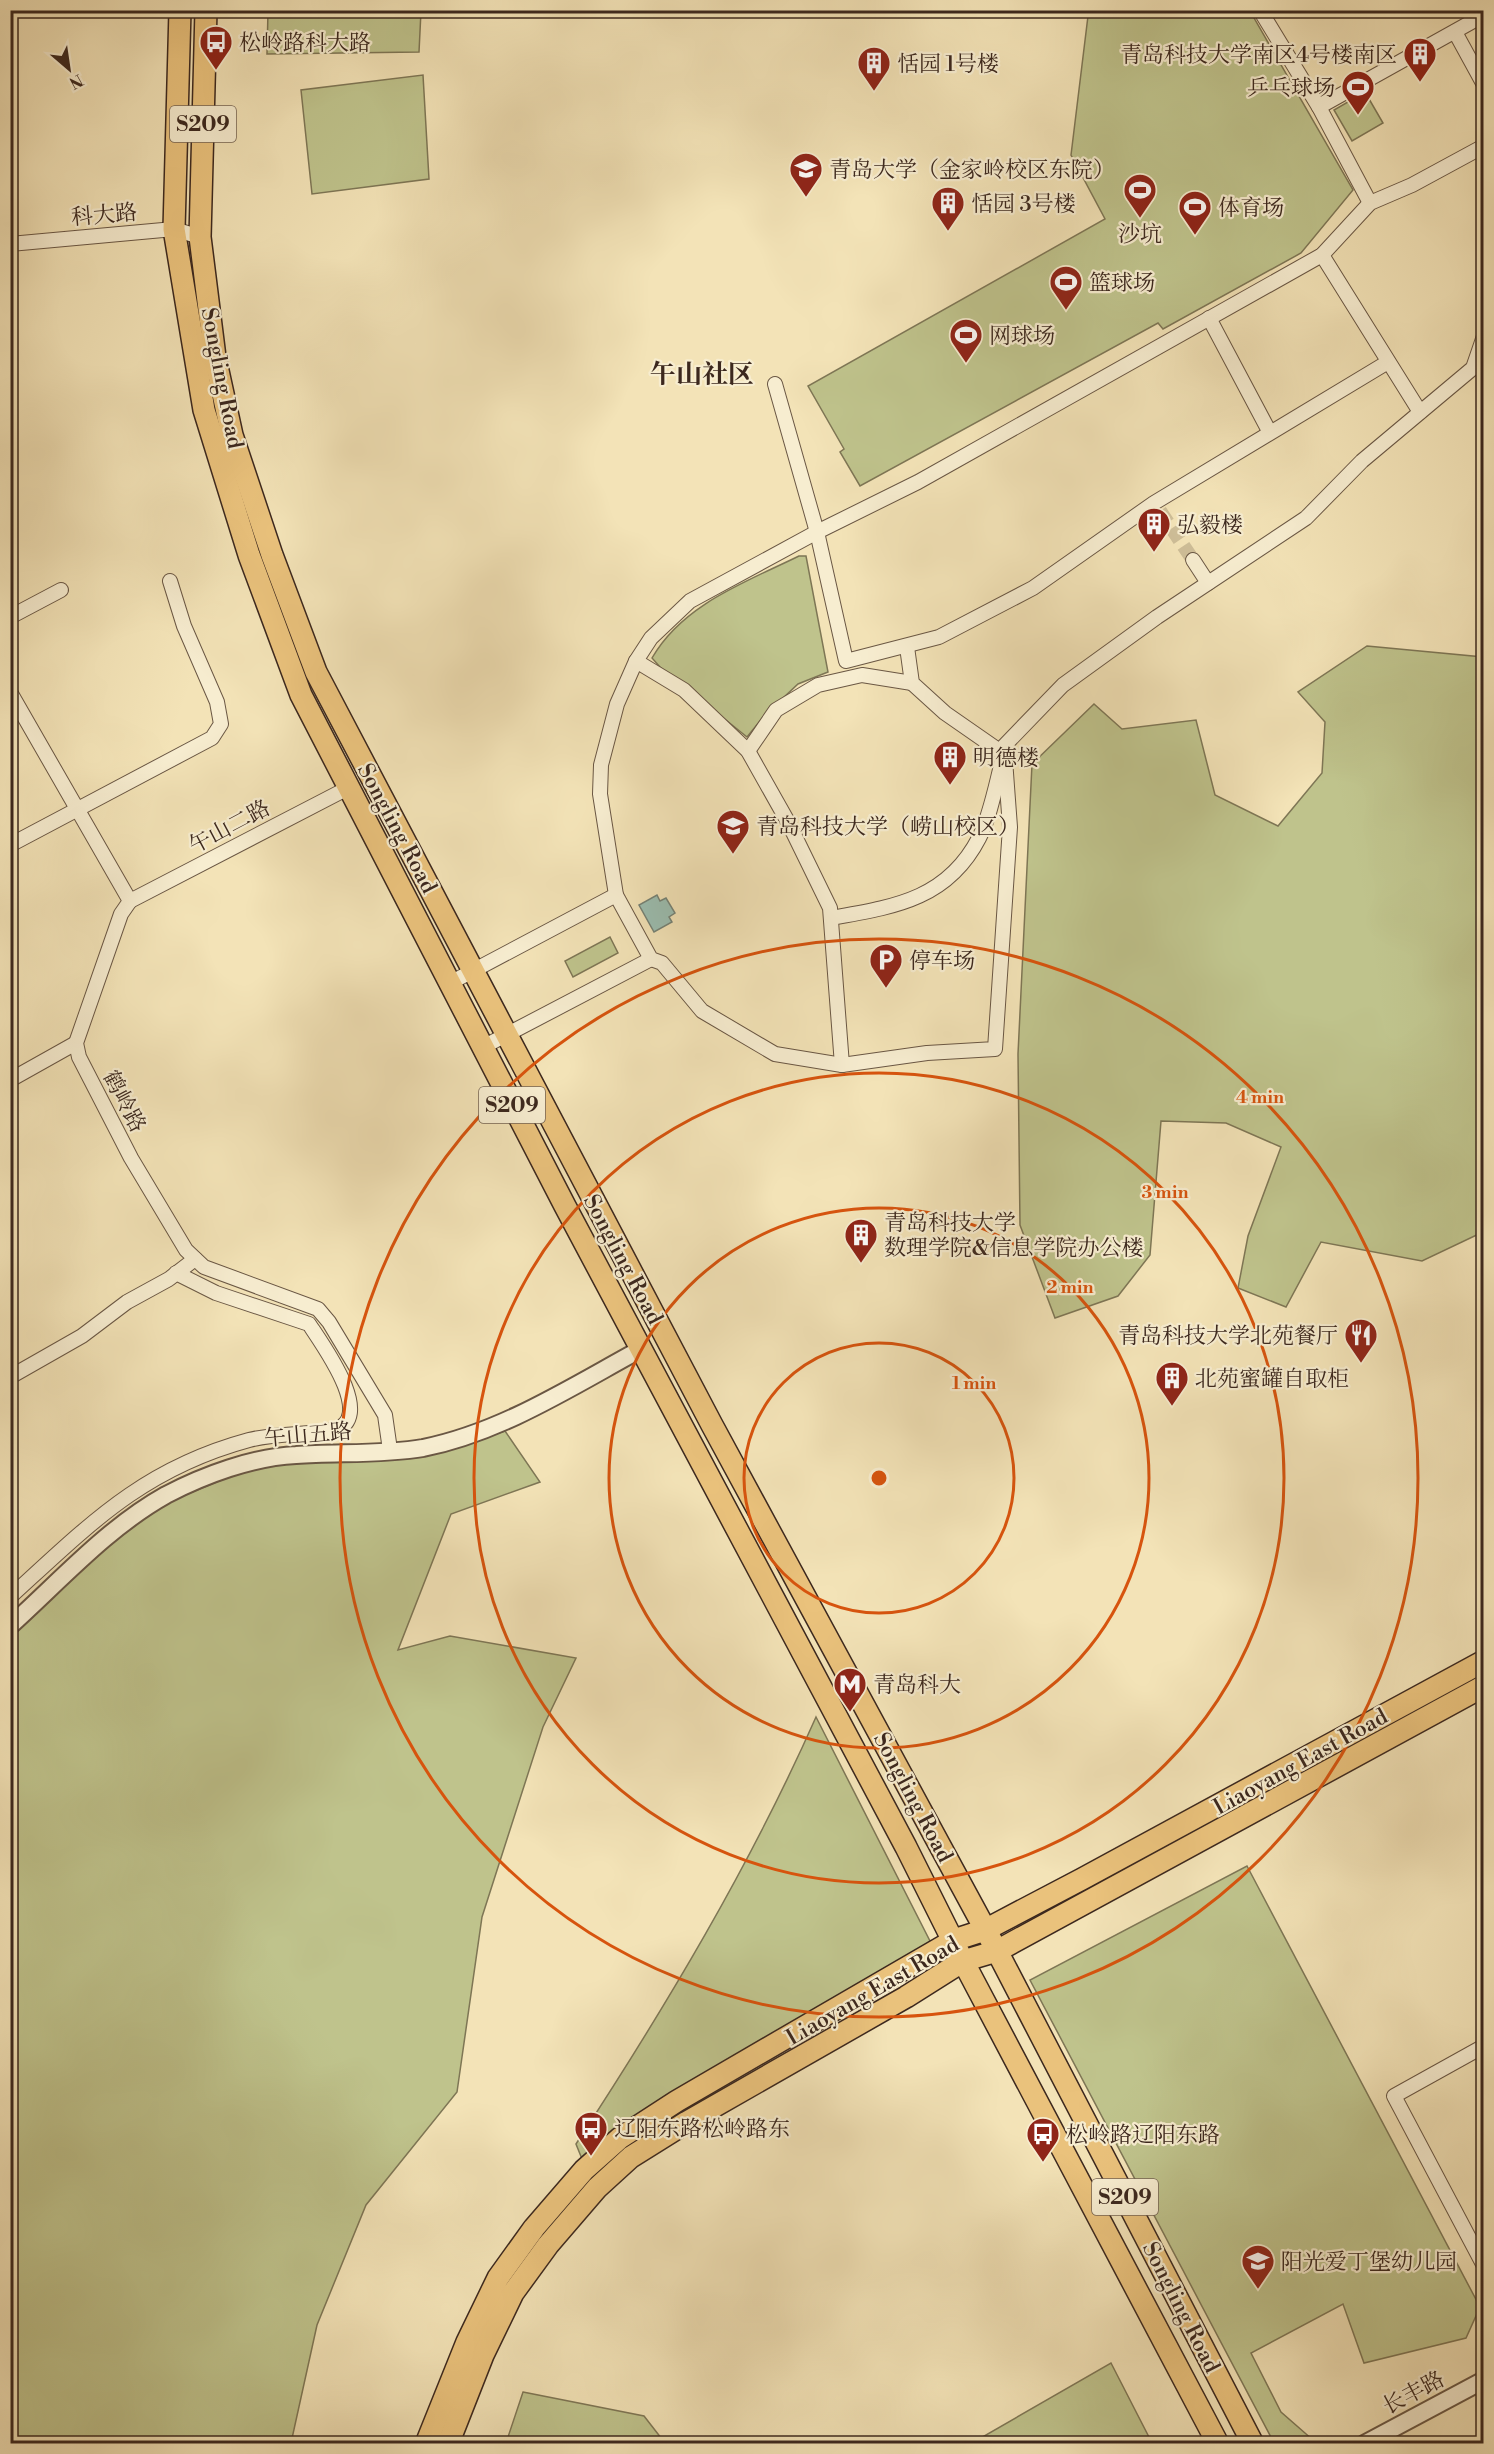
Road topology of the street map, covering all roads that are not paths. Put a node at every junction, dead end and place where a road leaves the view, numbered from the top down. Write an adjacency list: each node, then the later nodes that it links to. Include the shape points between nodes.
1 (180, 10): 10 (main road, Songling Road / S209)
2 (206, 10): 11 (main road, Songling Road / S209)
3 (1260, 10): 7 (street)
4 (1484, 15): 5 (street)
5 (1455, 32): 6 (street); 7 (street)
6 (1484, 85)
7 (1319, 107): 9 (street)
8 (1484, 146): 9 (street)
9 (1370, 203): 13 (street)
10 (174, 230): 11 (street, 科大路); 12 (street, 科大路); 32 (main road, Songling Road / S209, via 204,410 249,555 301,695)
11 (200, 237): 39 (main road, Songling Road / S209, via 215,357 232,435 272,555 316,672)
12 (10, 243)
13 (1322, 255): 14 (street); 16 (street)
14 (1209, 318): 19 (street); 20 (street, via 927,477)
15 (1484, 336): 18 (street, via 1473,368)
16 (1388, 362): 18 (street); 19 (street)
17 (775, 384): 20 (street)
18 (1420, 412): 23 (street, via 1362,461 1306,518)
19 (1269, 431): 26 (street, via 1033,588 939,637)
20 (817, 532): 26 (street, via 846,661); 27 (street, via 690,601 651,638)
21 (1193, 560): 23 (street)
22 (170, 581): 33 (street, via 184,626 218,702 221,724 212,738)
23 (1208, 583): 31 (street, via 1063,686 1004,746)
24 (61, 590): 25 (street)
25 (10, 617)
26 (907, 647): 28 (street)
27 (636, 661): 30 (street, via 684,690); 35 (street, via 617,704 601,765 600,794)
28 (912, 683): 30 (street, via 862,675 818,685 776,710); 31 (street, via 945,713)
29 (10, 692): 33 (street)
30 (748, 751): 37 (street, via 788,822 830,908)
31 (1004, 754): 37 (street, via 980,837 964,862 936,890 886,908); 44 (street, via 1010,827 995,1048)
32 (348, 788): 36 (street, 午山二路); 40 (main road, Songling Road / S209)
33 (77, 809): 34 (street); 36 (street)
34 (10, 845)
35 (616, 895): 38 (street); 39 (street)
36 (130, 901): 42 (street, via 121,914)
37 (831, 918): 44 (street)
38 (651, 958): 41 (street); 44 (street, via 662,963 702,1011 755,1043 775,1054)
39 (474, 971): 40 (street); 41 (main road, Songling Road / S209)
40 (450, 983): 43 (main road, Songling Road / S209)
41 (506, 1035): 43 (street); 55 (main road, Songling Road / S209)
42 (76, 1043): 45 (street); 46 (street, 鹤岭路, via 79,1057 131,1158)
43 (483, 1047): 48 (main road, Songling Road / S209)
44 (842, 1065)
45 (10, 1080)
46 (195, 1259): 47 (street); 50 (street, 鹤岭路, via 204,1267 318,1309 385,1415)
47 (176, 1273): 49 (street, via 127,1302 82,1336); 51 (street, via 216,1293 309,1324 349,1393 352,1406 348,1420 342,1427 329,1431 291,1432 249,1440 155,1477 101,1514)
48 (641, 1348): 50 (street, 午山五路, via 500,1424 461,1439); 56 (main road, Songling Road / S209)
49 (10, 1377)
50 (390, 1450): 52 (street, 午山五路, via 293,1455 256,1462 168,1494 126,1520)
51 (10, 1597)
52 (10, 1626)
53 (1484, 1661): 55 (main road, Liaoyang East Road)
54 (1484, 1686): 57 (main road, Liaoyang East Road)
55 (985, 1930): 56 (main road, Liaoyang East Road); 57 (main road, Songling Road / S209)
56 (954, 1940): 58 (main road, Songling Road / S209); 62 (main road, Liaoyang East Road, via 677,2102 620,2138 584,2170 498,2278)
57 (997, 1951): 58 (main road, Liaoyang East Road); 65 (main road, Songling Road / S209)
58 (963, 1961): 63 (main road, Liaoyang East Road, via 906,1998 687,2122 631,2157 597,2188 513,2293 483,2355); 64 (main road, Songling Road / S209)
59 (1484, 2046): 60 (street, via 1394,2096)
60 (1484, 2266)
61 (1484, 2380): 66 (street, 长丰路)
62 (426, 2444)
63 (448, 2444)
64 (1218, 2444)
65 (1253, 2444)
66 (1364, 2444)

